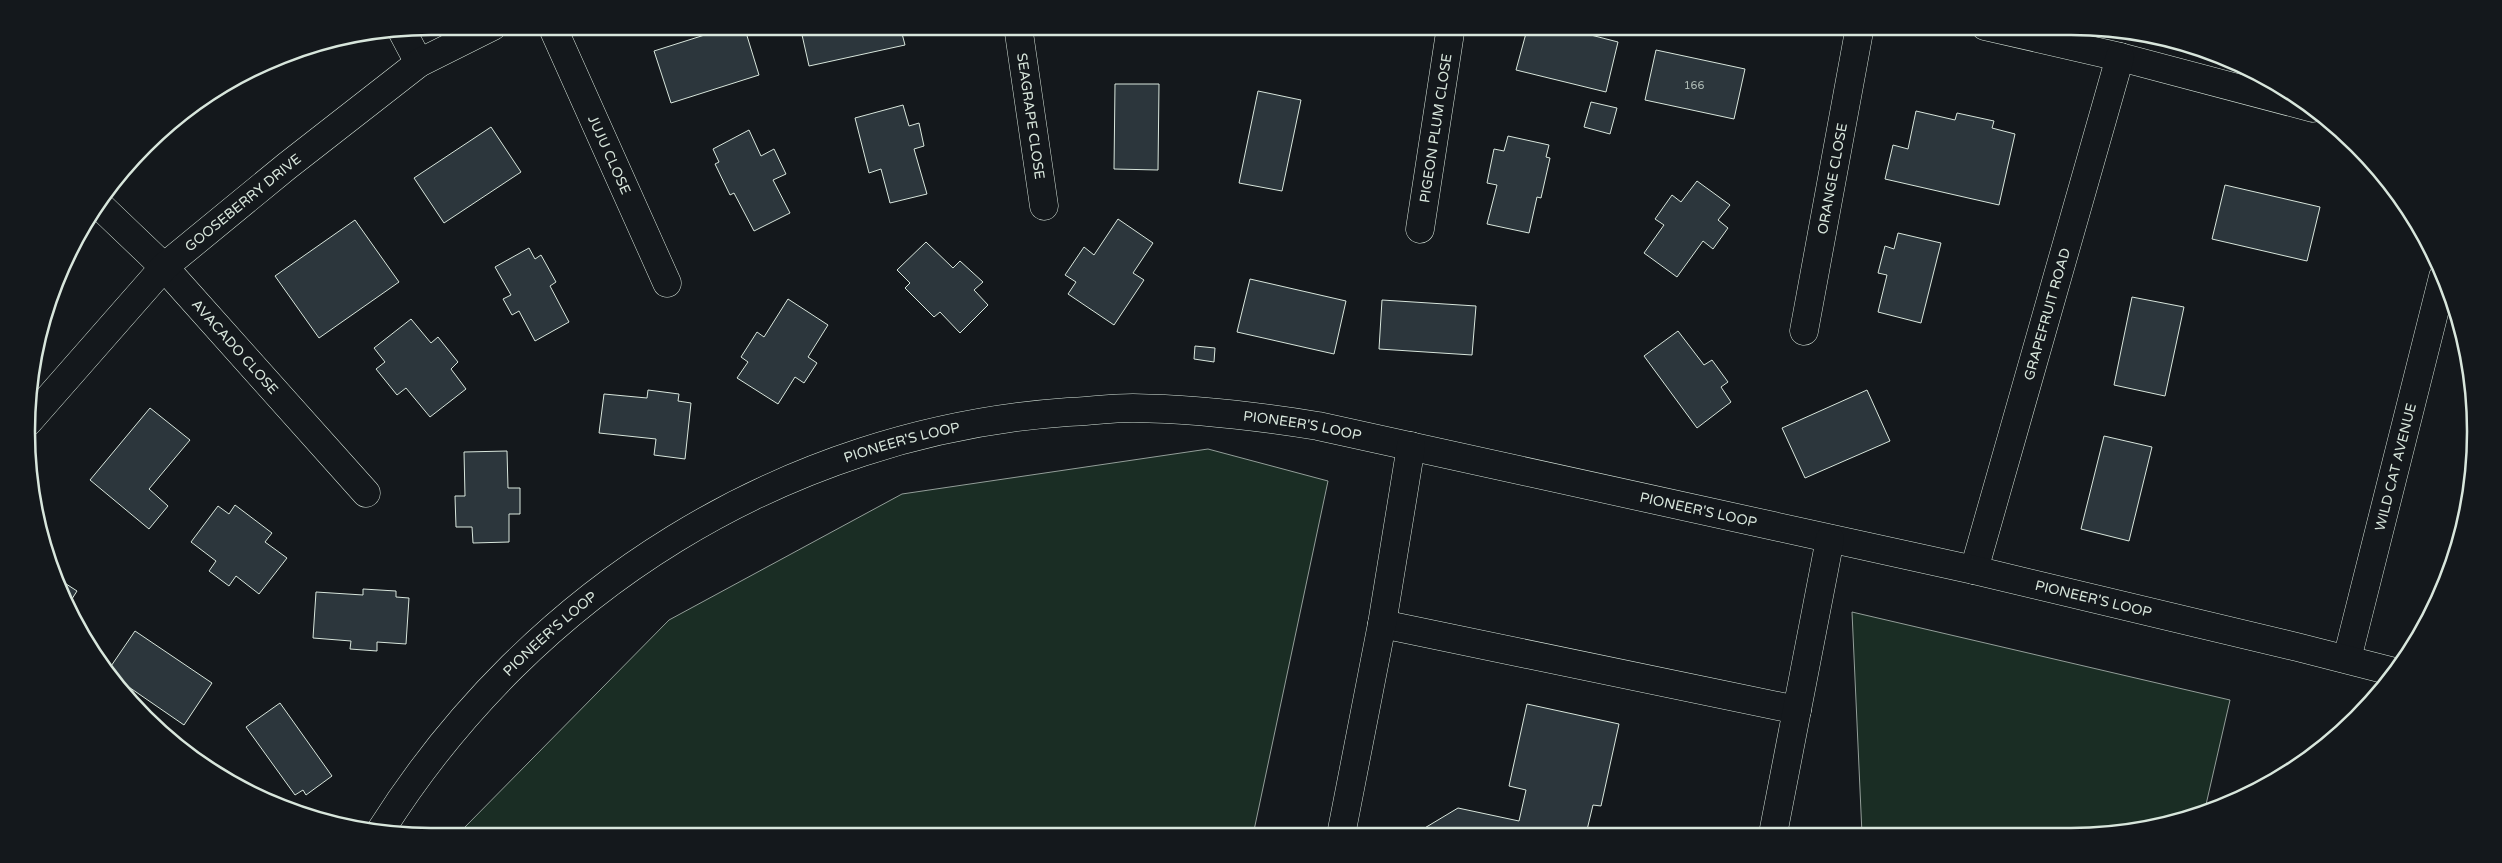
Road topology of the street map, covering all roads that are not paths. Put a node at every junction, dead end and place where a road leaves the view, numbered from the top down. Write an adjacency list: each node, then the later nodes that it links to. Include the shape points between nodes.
1 (474, 35): 9 (street, GOOSEBERRY DRIVE)
2 (556, 35): 15 (street, JUJU CLOSE)
3 (1019, 35): 11 (street, SEAGRAPE CLOSE)
4 (1450, 35): 13 (street, PIGEON PLUM CLOSE)
5 (1858, 35): 17 (street, ORANGE CLOSE)
6 (2024, 35): 8 (street)
7 (405, 36): 9 (street)
8 (2120, 57): 10 (street); 22 (street, GRAPEFRUIT ROAD)
9 (419, 63): 14 (street, GOOSEBERRY DRIVE)
10 (2291, 102)
11 (1044, 206)
12 (103, 209): 14 (street, AVACADO CLOSE)
13 (1420, 229)
14 (164, 267): 18 (street, GOOSEBERRY DRIVE); 20 (street, AVACADO CLOSE)
15 (667, 283)
16 (2440, 288): 24 (street, WILD CAT AVENUE)
17 (1804, 331)
18 (36, 413)
19 (1411, 446): 21 (street, PIONEER'S LOOP); 23 (street); 27 (street, PIONEER'S LOOP, via 1241,414 1132,408 1019,416 931,432 839,459 750,497 663,545 591,595 521,655 461,719 408,786)
20 (366, 493)
21 (1830, 539): 22 (street, PIONEER'S LOOP); 26 (street)
22 (1974, 570): 24 (street, PIONEER'S LOOP)
23 (1382, 624): 26 (street); 28 (street)
24 (2347, 659): 25 (street, PIONEER'S LOOP)
25 (2387, 671)
26 (1797, 710): 29 (street)
27 (384, 825)
28 (1342, 828)
29 (1774, 828)

